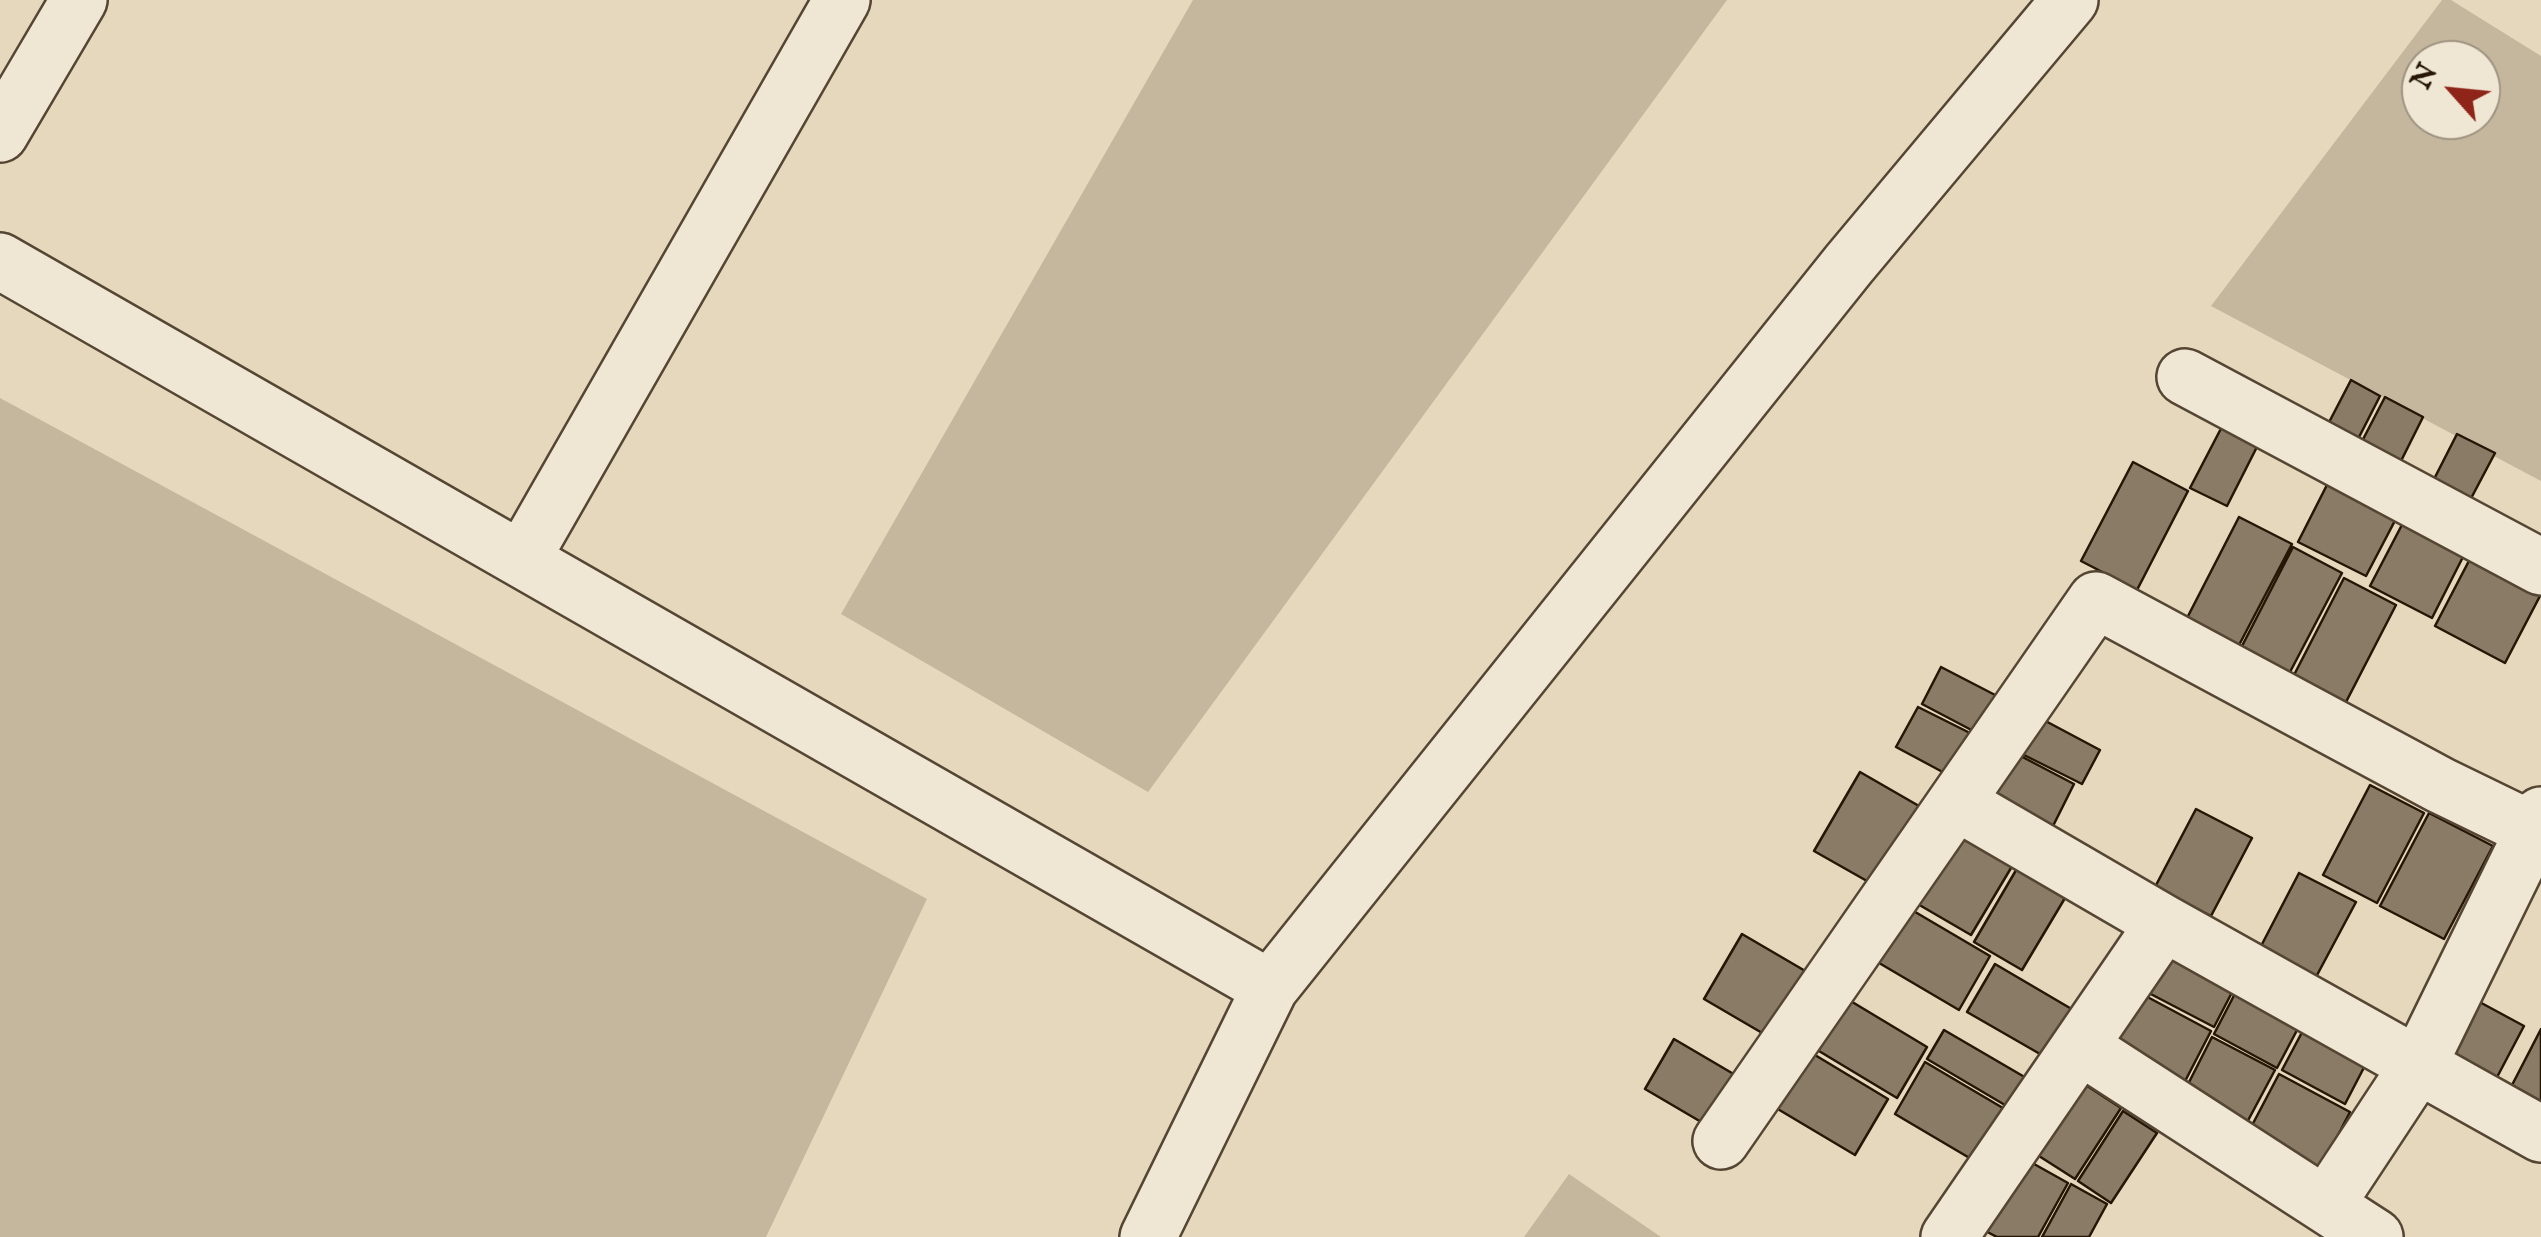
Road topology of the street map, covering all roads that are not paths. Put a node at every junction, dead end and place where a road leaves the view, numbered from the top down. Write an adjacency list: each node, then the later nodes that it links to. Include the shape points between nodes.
1 (80, 0): 4 (street)
2 (842, 0): 7 (street)
3 (2070, 0): 12 (street, via 1849,264)
4 (0, 134)
5 (0, 260): 7 (street)
6 (2184, 378): 8 (street)
7 (522, 559): 12 (street)
8 (2541, 566)
9 (1956, 802): 10 (street, via 2096,600 2440,785); 11 (street); 16 (street)
10 (2539, 826): 14 (street)
11 (2164, 923): 13 (street); 14 (street)
12 (1270, 988): 19 (street)
13 (2081, 1048): 17 (street); 18 (street)
14 (2419, 1064): 15 (street); 17 (street)
15 (2541, 1134)
16 (1721, 1141)
17 (2326, 1205): 20 (street)
18 (1954, 1235)
19 (1148, 1237)
20 (2375, 1237)

